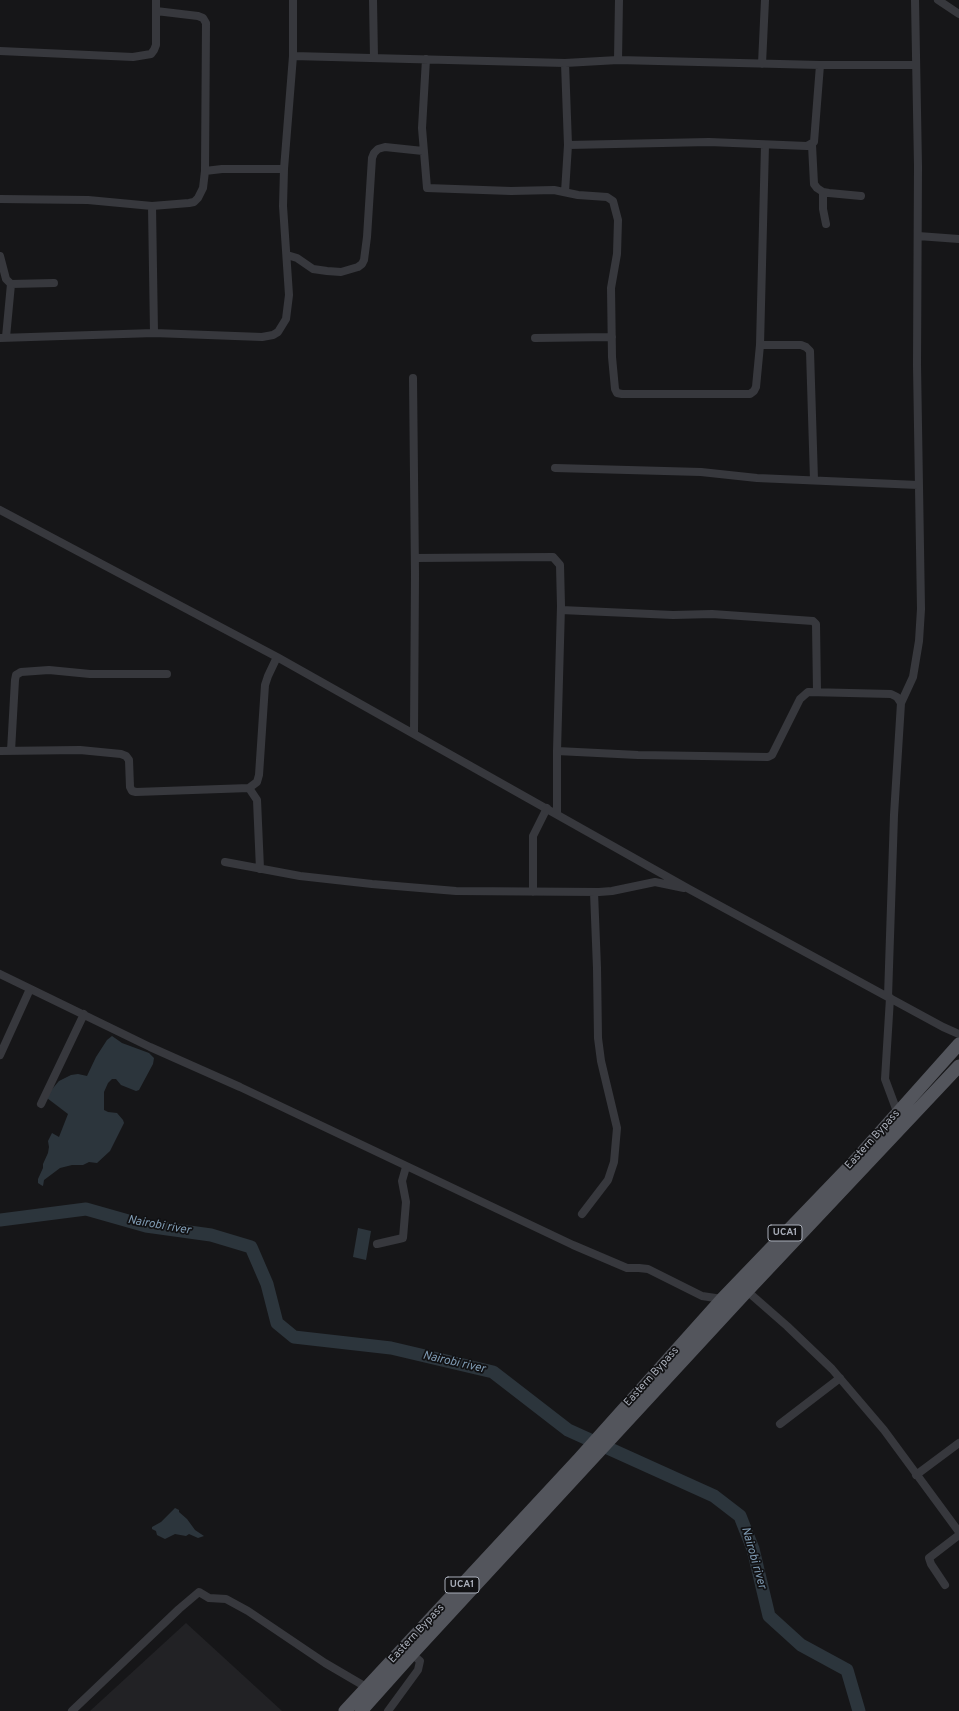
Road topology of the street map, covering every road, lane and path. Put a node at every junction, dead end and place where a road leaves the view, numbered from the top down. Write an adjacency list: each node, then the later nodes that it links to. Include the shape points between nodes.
1 (156, 0): 8 (street)
2 (293, 0): 11 (street)
3 (373, 0): 12 (street)
4 (619, 0): 14 (street)
5 (765, 0): 16 (street)
6 (915, 0): 18 (street)
7 (938, 0): 9 (street)
8 (156, 12): 10 (street, via 156,45 151,54 133,57); 24 (street, via 198,16 206,23)
9 (959, 14)
10 (0, 51)
11 (292, 56): 12 (street); 23 (street)
12 (374, 58): 13 (street)
13 (426, 59): 15 (street); 22 (street)
14 (618, 60): 15 (street); 16 (street)
15 (565, 63): 19 (street)
16 (762, 64): 17 (street)
17 (820, 65): 18 (street); 20 (street)
18 (915, 65): 31 (street)
19 (568, 145): 21 (street, via 709,142); 25 (street)
20 (812, 145): 21 (street); 26 (street, via 814,184)
21 (765, 146): 41 (street)
22 (423, 151): 25 (street, via 426,188); 33 (street, via 385,147 374,153 367,237 362,264 340,272 326,271 313,269)
23 (284, 168): 24 (street); 33 (street, via 283,206)
24 (205, 171): 29 (street, via 203,188 194,202)
25 (565, 192): 38 (street, via 607,197 613,201 616,208 618,227 617,254 611,288)
26 (823, 192): 27 (street); 30 (street)
27 (861, 196)
28 (0, 199): 29 (street, via 88,200)
29 (152, 206): 37 (street)
30 (826, 224)
31 (918, 236): 32 (street); 45 (street)
32 (959, 239)
33 (287, 255): 37 (street, via 289,295 286,319 283,327 273,335 262,337)
34 (0, 256): 36 (street, via 6,279)
35 (54, 283): 36 (street)
36 (11, 284): 39 (street)
37 (154, 333): 39 (street)
38 (612, 336): 40 (street); 41 (street, via 615,389 617,393 622,394 750,394 756,387)
39 (3, 338)
40 (535, 338)
41 (760, 345): 44 (street, via 802,345 810,352)
42 (413, 378): 47 (street)
43 (555, 468): 44 (street, via 701,472 757,478)
44 (814, 480): 45 (street)
45 (918, 485): 52 (street, via 921,609 919,641 913,677)
46 (0, 510): 49 (street)
47 (415, 558): 48 (street, via 553,557 560,565); 53 (street)
48 (561, 610): 51 (street, via 673,616 712,614 813,621 816,624); 56 (street)
49 (277, 657): 53 (street); 57 (street, via 265,685 260,775 257,782)
50 (168, 674): 55 (street, via 90,674 49,670 21,672 16,675 15,680)
51 (817, 691): 52 (street, via 891,694 898,697); 56 (street, via 808,692 800,699 772,755 768,757)
52 (901, 703): 67 (street, via 894,815)
53 (414, 733): 58 (street)
54 (0, 751): 55 (street)
55 (12, 751): 57 (street, via 80,750 121,754 129,760 130,787 136,792)
56 (556, 751): 59 (street)
57 (249, 788): 61 (street, via 258,800)
58 (546, 808): 59 (street); 63 (street, via 533,836)
59 (557, 814): 62 (street)
60 (225, 862): 61 (street)
61 (260, 869): 63 (street, via 372,884 456,891)
62 (688, 889): 64 (street, via 655,882); 67 (street)
63 (533, 892): 64 (street)
64 (594, 892): 76 (street, via 600,1061 617,1128 614,1162 608,1180)
65 (0, 974): 66 (street)
66 (30, 989): 68 (street); 71 (street)
67 (889, 998): 69 (street); 74 (street, via 885,1079)
68 (84, 1014): 73 (street); 75 (street)
69 (959, 1034)
70 (959, 1044): 74 (main road, Eastern Bypass / UCA1)
71 (0, 1055)
72 (959, 1066): 78 (main road, Eastern Bypass / UCA1)
73 (41, 1104)
74 (898, 1114): 79 (main road, Eastern Bypass / UCA1)
75 (406, 1167): 77 (street, via 402,1181 406,1202 403,1238); 79 (street, via 611,1262 627,1268 648,1269 702,1296)
76 (582, 1214)
77 (377, 1244)
78 (747, 1291): 80 (street); 83 (main road, Eastern Bypass / UCA1, via 624,1424)
79 (722, 1299): 83 (main road, Eastern Bypass / UCA1, via 611,1422)
80 (840, 1378): 81 (street); 84 (street, via 884,1430)
81 (780, 1424)
82 (959, 1443): 84 (street)
83 (583, 1461): 88 (main road, Eastern Bypass / UCA1); 89 (main road, Eastern Bypass / UCA1)
84 (916, 1475): 85 (street)
85 (959, 1532)
86 (959, 1535): 87 (street, via 929,1558 930,1564)
87 (945, 1585)
88 (412, 1654): 92 (main road, Eastern Bypass / UCA1); 93 (street, via 420,1661 418,1670)
89 (366, 1687): 90 (street, via 325,1663 248,1611 226,1599 210,1598 199,1592); 91 (main road, Eastern Bypass / UCA1)
90 (72, 1711)
91 (345, 1711)
92 (361, 1711)
93 (388, 1711)

